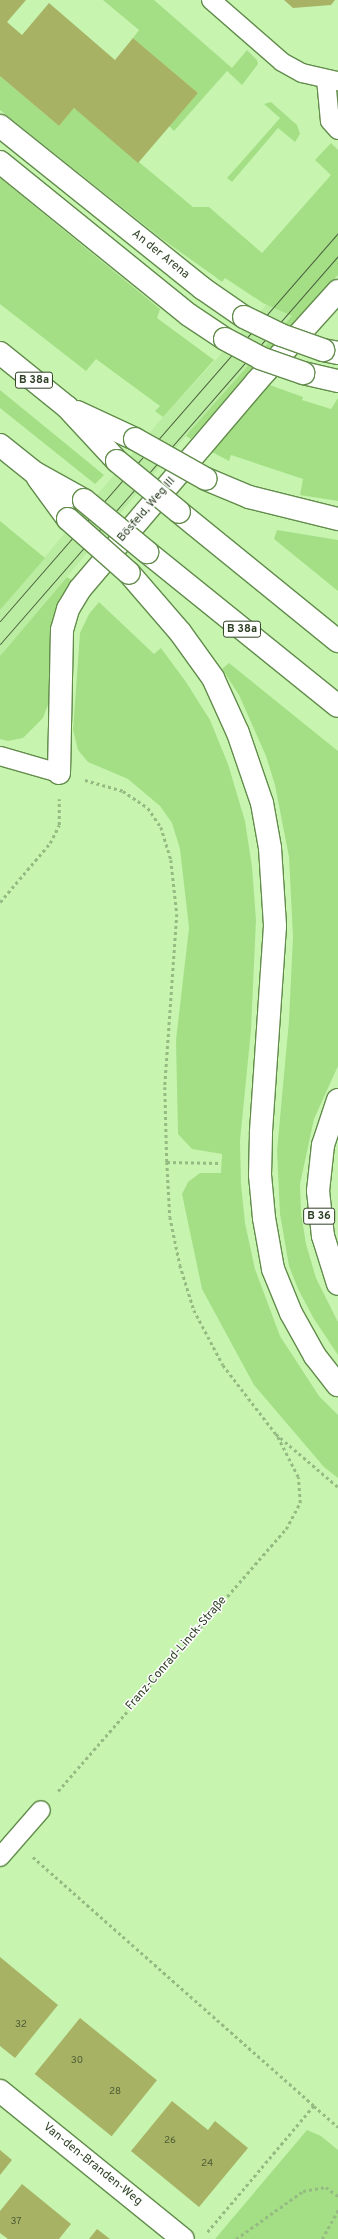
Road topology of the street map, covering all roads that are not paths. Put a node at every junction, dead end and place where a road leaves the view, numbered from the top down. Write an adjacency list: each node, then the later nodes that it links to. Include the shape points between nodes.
1 (211, 0): 2 (lane, via 282,62 302,73)
2 (332, 80): 4 (lane, via 330,122)
3 (0, 126): 7 (main road, An der Arena, bridge, via 202,288 244,317 281,335)
4 (338, 130)
5 (0, 162): 9 (main road, bridge, via 189,315 225,339 260,358)
6 (338, 290): 17 (main road, Bösfeld, Weg III, via 80,589 68,609 62,630)
7 (331, 351)
8 (0, 353): 10 (main road, B 38a)
9 (338, 382)
10 (67, 407): 13 (main road, bridge, via 135,439 206,479 249,497); 14 (main road, B 38a, bridge, via 117,461)
11 (0, 445): 12 (main road, B 38a)
12 (35, 473): 15 (main road, B 38a, bridge, via 84,500); 20 (main road, bridge, via 68,519 129,573 180,632 213,678 238,733 262,803 270,848 275,926 261,1134 264,1218 273,1269 291,1314 315,1356)
13 (338, 519)
14 (338, 641)
15 (338, 706)
16 (0, 756): 17 (lane)
17 (59, 773)
18 (338, 1100): 19 (main road, B 36, via 323,1145 318,1191 322,1236)
19 (338, 1284)
20 (338, 1385)
21 (42, 1810): 22 (lane)
22 (0, 1857)
23 (0, 2091): 24 (main road, Van-den-Branden-Weg)
24 (183, 2239)

